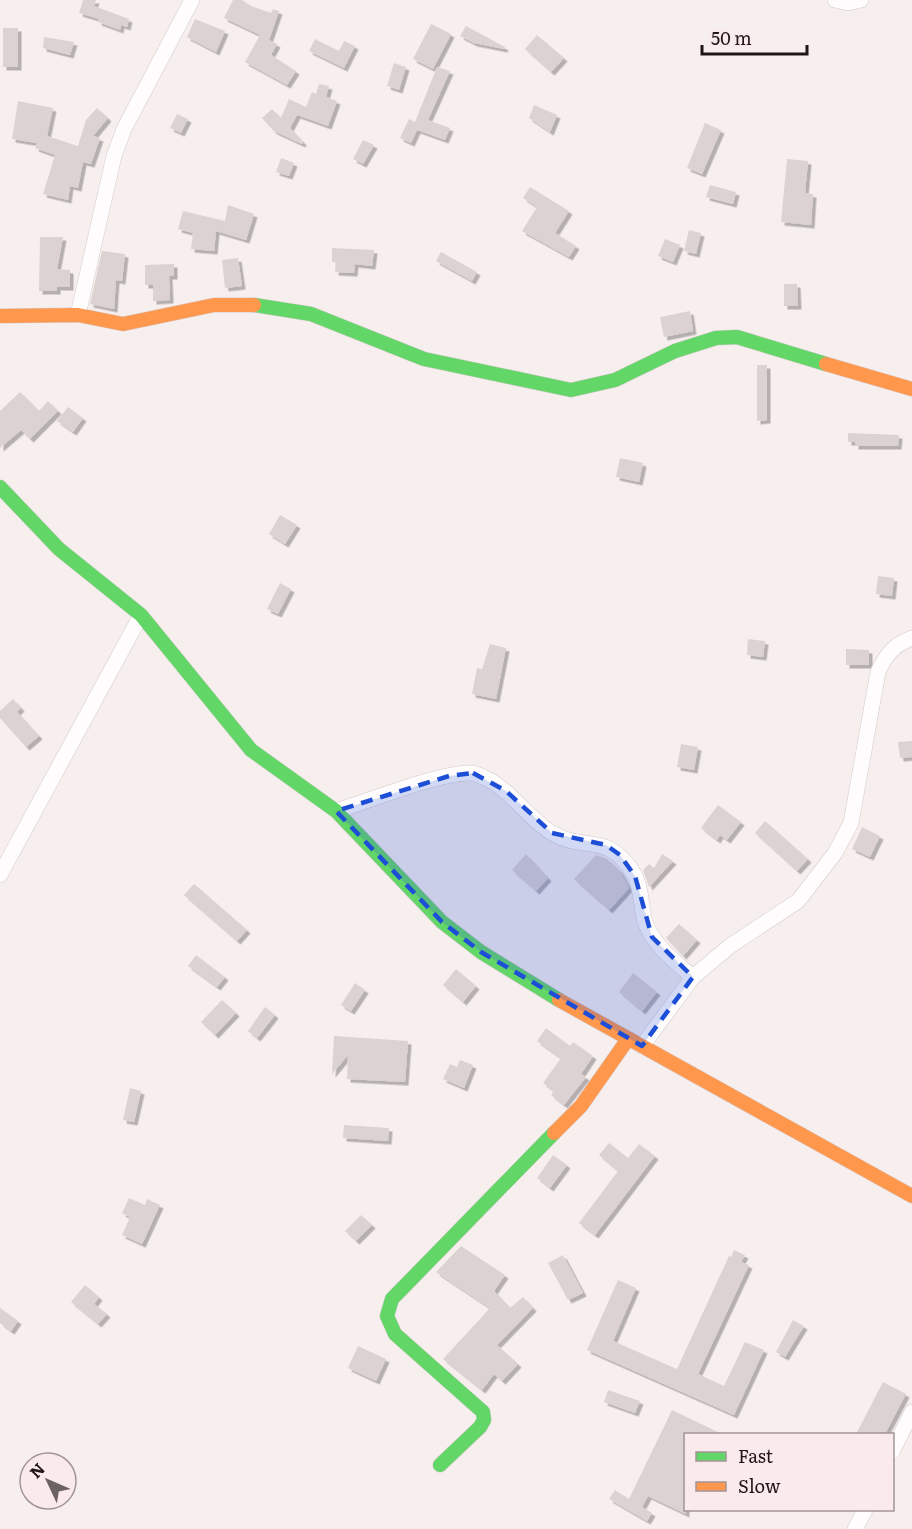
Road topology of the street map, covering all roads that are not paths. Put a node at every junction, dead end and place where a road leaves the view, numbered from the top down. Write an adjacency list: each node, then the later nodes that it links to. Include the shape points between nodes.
1 (192, 0): 4 (street, via 120,138)
2 (835, 0): 3 (street)
3 (861, 0)
4 (78, 315): 5 (street); 6 (street, via 123,324 214,305 266,304 311,314 424,359 572,390 623,379 699,341 737,337)
5 (0, 316)
6 (912, 389)
7 (0, 487): 8 (street, via 59,549)
8 (141, 615): 10 (street, via 251,750); 11 (street)
9 (912, 638): 12 (street, via 898,644 885,657 878,672 852,823 835,853 798,901 730,946)
10 (336, 811): 12 (street, via 449,776 473,773 491,781 552,833 606,845 620,855 635,876 652,937 665,954); 13 (street, via 442,922 481,952)
11 (0, 875)
12 (693, 977): 13 (street)
13 (635, 1043): 14 (street); 17 (street, via 580,1106 392,1299 387,1316 395,1334 483,1412 480,1427)
14 (912, 1196)
15 (912, 1412): 16 (street)
16 (894, 1448)
17 (440, 1465)
18 (864, 1511): 19 (street)
19 (855, 1529)

